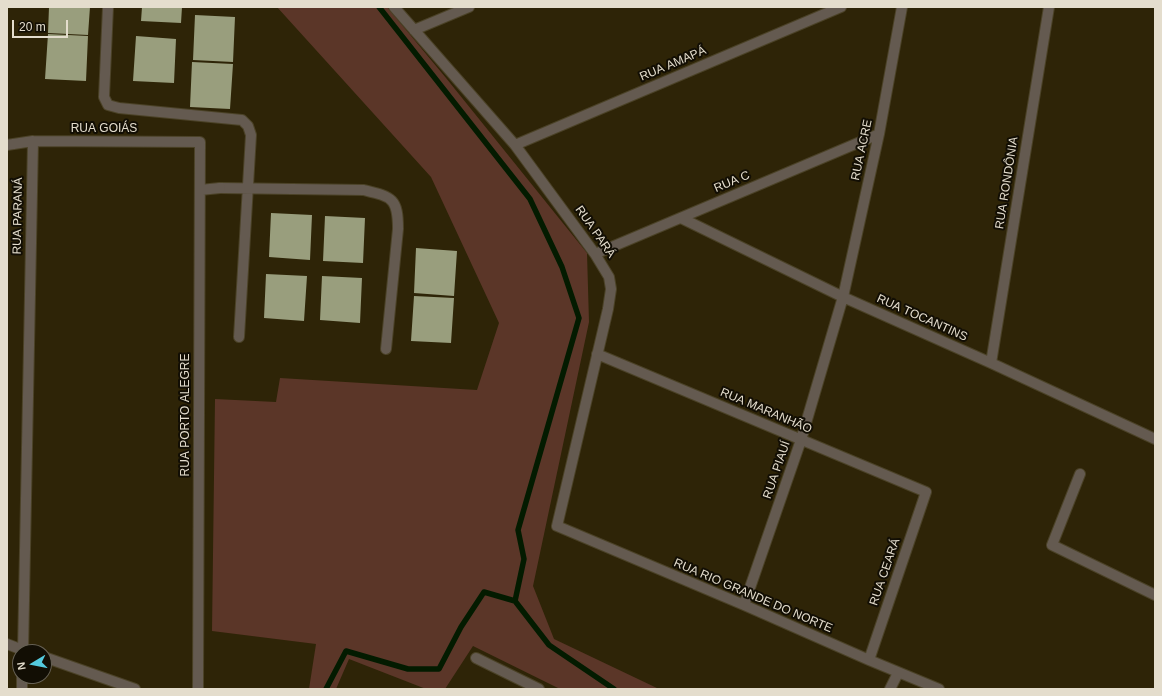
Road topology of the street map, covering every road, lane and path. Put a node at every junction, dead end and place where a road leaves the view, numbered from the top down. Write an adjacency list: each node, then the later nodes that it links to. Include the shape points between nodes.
1 (108, 7): 13 (street, via 104,97 108,105 242,120 248,126 251,135)
2 (394, 7): 7 (street, RUA PARÁ)
3 (469, 7): 7 (street)
4 (841, 7): 12 (street, RUA AMAPÁ)
5 (902, 7): 8 (street, RUA ACRE)
6 (1049, 7): 21 (street, RUA RONDÔNIA)
7 (414, 30): 12 (street, RUA PARÁ)
8 (879, 134): 15 (street, RUA C); 17 (street, RUA ACRE)
9 (33, 141): 10 (street, RUA GOIÁS); 11 (street, RUA GOIÁS); 29 (street, RUA PARANÁ)
10 (200, 142): 14 (street, RUA PORTO ALEGRE)
11 (7, 145)
12 (515, 145): 16 (street, RUA PARÁ)
13 (248, 189): 14 (street); 18 (street); 19 (street, via 364,190 386,196 396,205 398,229)
14 (200, 190): 35 (street, RUA PORTO ALEGRE)
15 (681, 218): 16 (street, RUA C); 17 (street, RUA TOCANTINS)
16 (595, 254): 20 (street, RUA PARÁ, via 609,277 611,289)
17 (844, 297): 21 (street, RUA TOCANTINS); 23 (street, RUA PIAUÍ)
18 (239, 337)
19 (386, 349)
20 (597, 354): 23 (street, RUA MARANHÃO); 26 (street, RUA PARÁ)
21 (991, 363): 22 (street, RUA TOCANTINS)
22 (1155, 439)
23 (801, 440): 25 (street, RUA MARANHÃO); 28 (street, RUA PIAUÍ)
24 (1080, 474): 27 (street, via 1052,545)
25 (926, 492): 32 (street, RUA CEARÁ)
26 (557, 526): 28 (street, RUA RIO GRANDE DO NORTE)
27 (1155, 595)
28 (744, 605): 32 (street, RUA RIO GRANDE DO NORTE)
29 (25, 644)
30 (476, 658): 36 (street)
31 (52, 660): 34 (street)
32 (869, 660): 33 (street, RUA RIO GRANDE DO NORTE)
33 (898, 673): 37 (street); 38 (street, RUA RIO GRANDE DO NORTE)
34 (135, 689)
35 (198, 689)
36 (539, 689)
37 (890, 689)
38 (939, 689)

